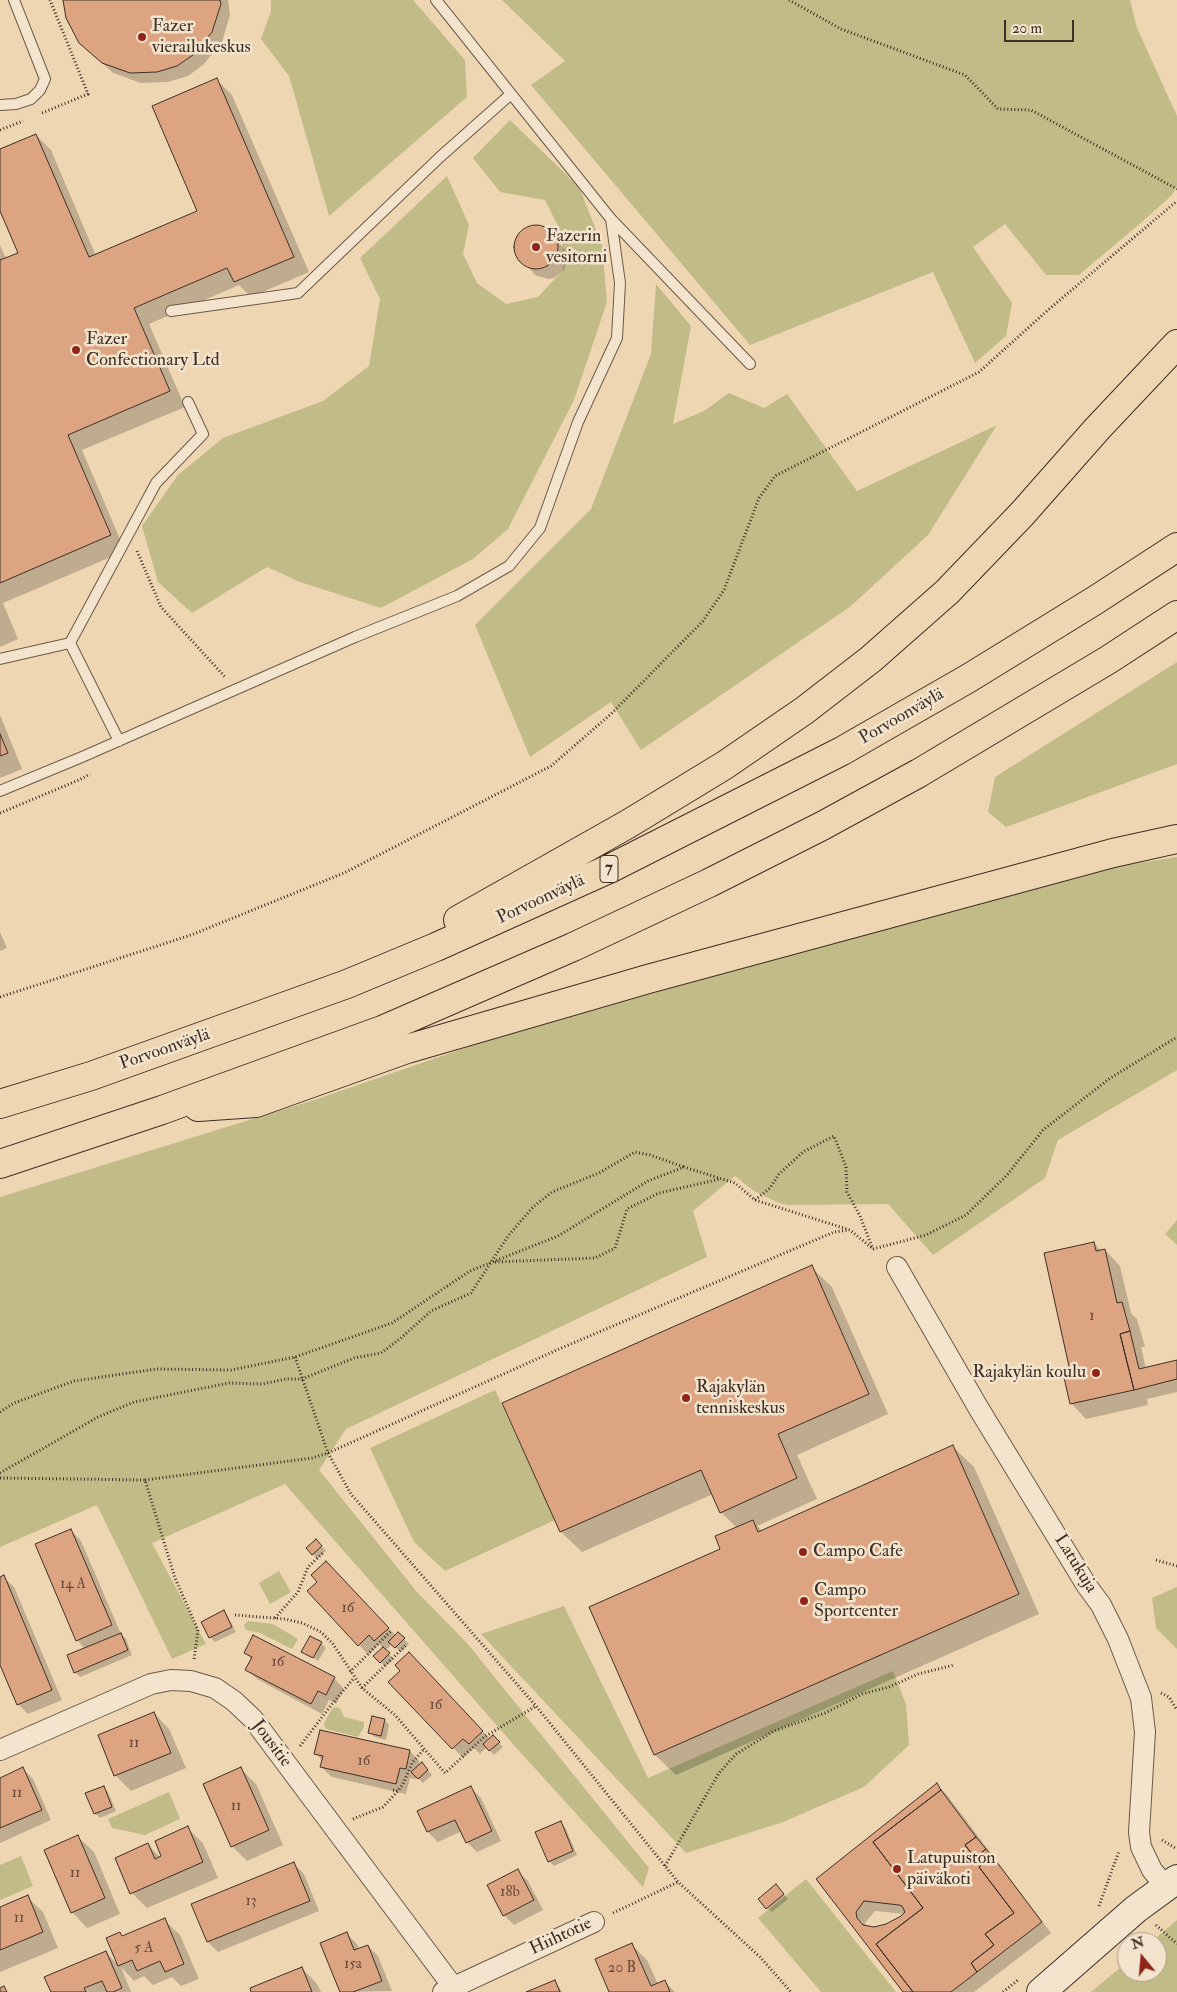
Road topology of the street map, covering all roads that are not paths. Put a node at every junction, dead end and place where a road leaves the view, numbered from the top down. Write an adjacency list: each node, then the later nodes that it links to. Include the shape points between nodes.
1 (14, 0): 4 (lane, via 45,79 31,99)
2 (436, 0): 3 (lane)
3 (511, 94): 5 (lane); 6 (lane, via 440,157 298,294)
4 (0, 105)
5 (611, 218): 8 (lane); 14 (lane, via 620,283 617,338 578,422 540,528 508,566 457,596 355,637)
6 (171, 311)
7 (1177, 344): 17 (highway, via 947,592 805,710 725,765 628,824)
8 (750, 364)
9 (188, 402): 12 (lane, via 203,434 156,483)
10 (1177, 547): 17 (highway, Porvoonväylä / 7, via 969,678 834,755 611,868)
11 (1177, 615): 19 (highway, via 920,773 709,883 573,947 382,1030)
12 (70, 643): 13 (lane); 14 (lane)
13 (0, 659)
14 (119, 741): 15 (lane)
15 (0, 791)
16 (1177, 839): 19 (highway, via 1113,853 638,982 407,1049 256,1103)
17 (347, 984): 18 (highway, Porvoonväylä / 7, via 128,1063)
18 (0, 1104)
19 (162, 1110): 20 (highway)
20 (0, 1164)
21 (897, 1267): 23 (street, Latukuja, via 1118,1639 1141,1698 1145,1732 1139,1832 1141,1847 1152,1870)
22 (0, 1750): 25 (street, Jousitie, via 151,1684 191,1681 215,1688 253,1720)
23 (1171, 1883): 26 (main road)
24 (594, 1922): 25 (street, Hiihtotie)
25 (451, 1990)
26 (1041, 1992)

